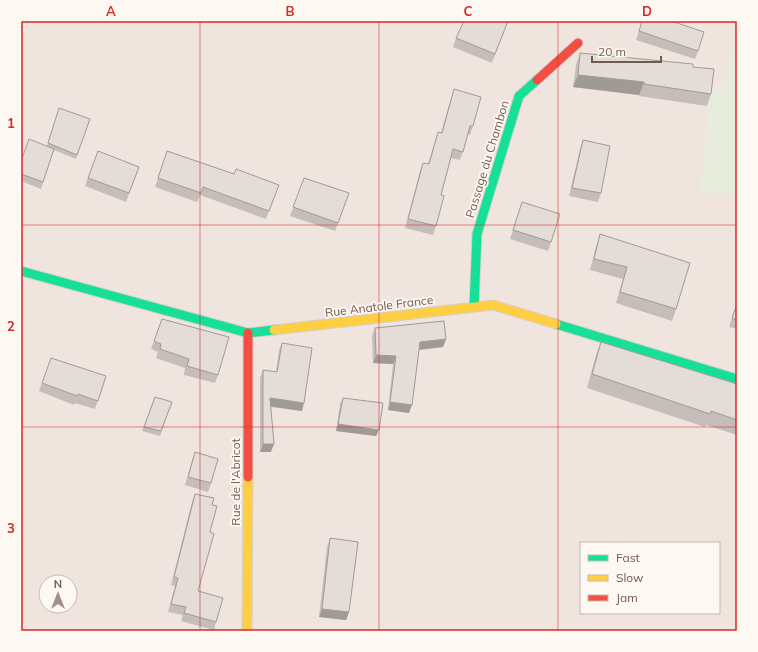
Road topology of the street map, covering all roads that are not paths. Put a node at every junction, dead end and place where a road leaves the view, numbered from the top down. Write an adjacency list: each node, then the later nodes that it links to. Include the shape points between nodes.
1 (578, 43): 3 (street, Passage du Chambon, via 519,96 477,234)
2 (21, 272): 4 (street, Rue Anatole France)
3 (474, 307): 4 (street, Rue Anatole France); 5 (street, Rue Anatole France, via 493,305)
4 (248, 333): 6 (street, Rue de l'Abricot)
5 (737, 379)
6 (247, 631)

